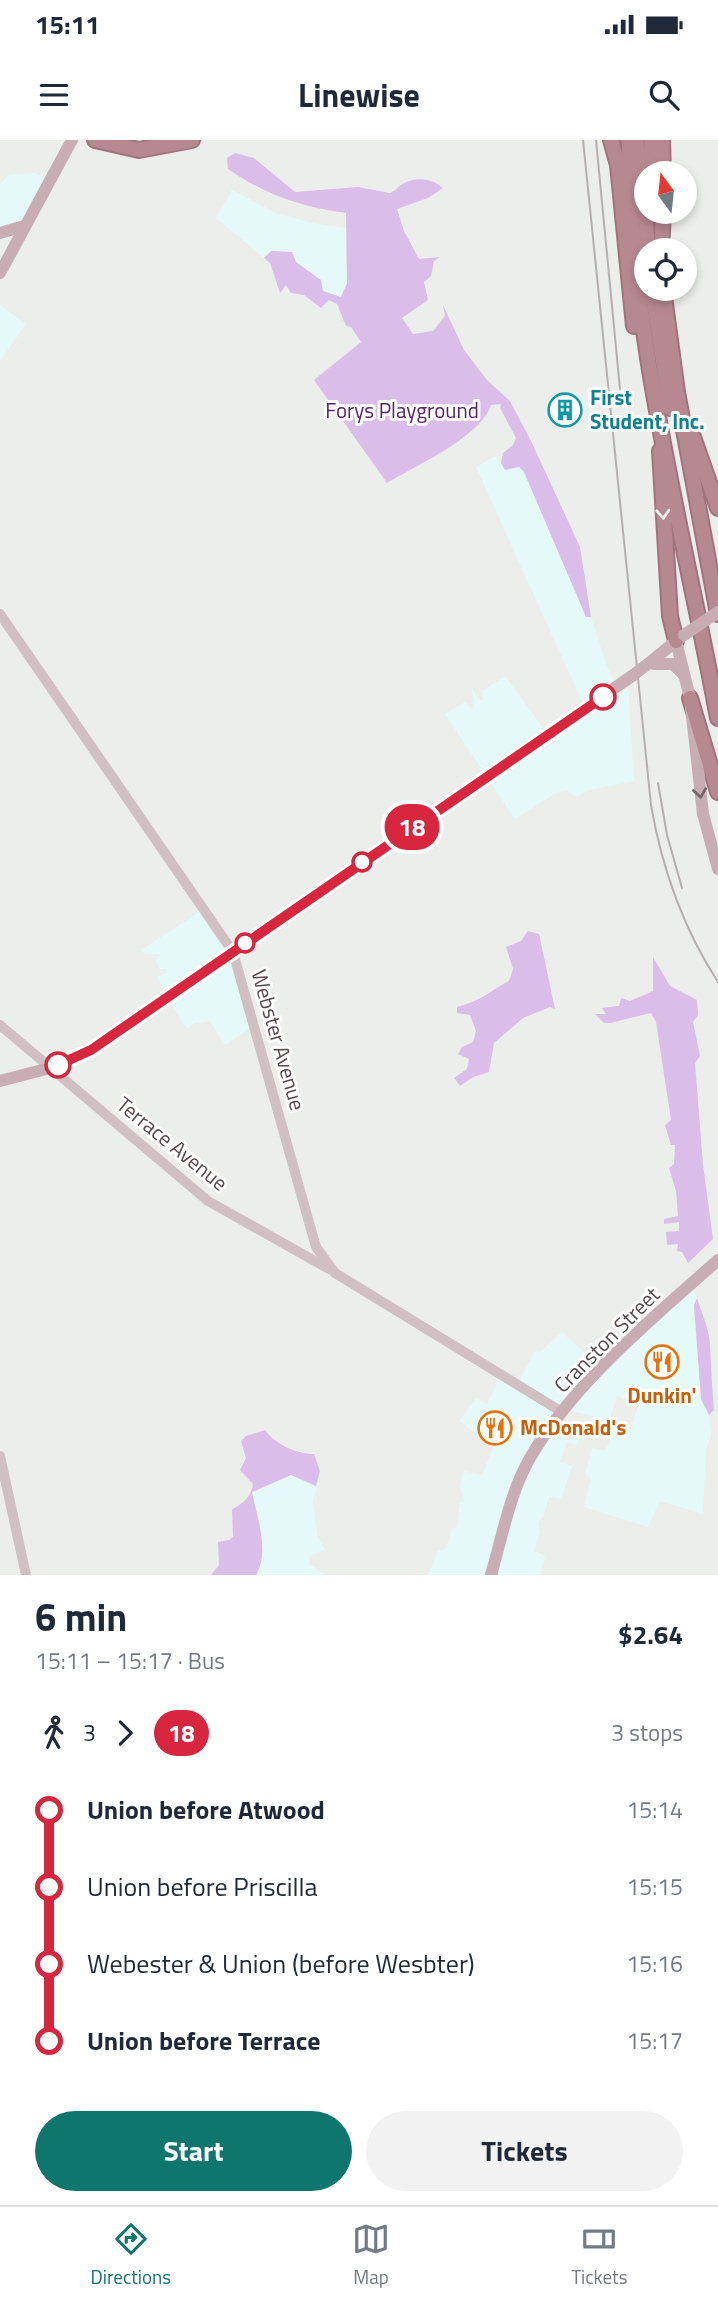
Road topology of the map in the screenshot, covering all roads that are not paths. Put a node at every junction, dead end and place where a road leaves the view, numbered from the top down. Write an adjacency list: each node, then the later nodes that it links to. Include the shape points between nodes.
1 (72, 140): 12 (main road)
2 (95, 140): 3 (highway, via 139,150)
3 (192, 140)
4 (611, 140): 19 (highway, via 618,164 632,313 644,378)
5 (629, 140): 19 (highway, via 636,270)
6 (636, 140): 9 (highway)
7 (651, 140): 10 (highway)
8 (662, 140): 11 (highway)
9 (643, 161)
10 (649, 161)
11 (663, 161)
12 (23, 226): 13 (main road); 14 (main road)
13 (0, 233)
14 (6, 249): 15 (main road)
15 (0, 273)
16 (654, 301): 21 (highway, via 671,411)
17 (664, 301): 18 (highway)
18 (671, 357): 20 (highway); 21 (highway)
19 (659, 416): 25 (highway, one-way to 25, via 670,616); 29 (highway)
20 (718, 508)
21 (700, 517): 22 (highway)
22 (718, 613): 25 (main road, bridge)
23 (0, 614): 32 (street, Webster Avenue)
24 (718, 622): 25 (main road)
25 (681, 642): 26 (main road); 27 (main road)
26 (653, 662): 27 (main road, via 673,664); 32 (main road, bridge)
27 (685, 677): 28 (main road)
28 (690, 698): 30 (highway); 31 (main road, one-way to 31, via 701,805)
29 (718, 718)
30 (718, 792)
31 (718, 869)
32 (233, 952): 34 (main road, via 91,1050); 37 (street, Webster Avenue, via 316,1247)
33 (0, 1025): 34 (street, Terrace Avenue)
34 (54, 1067): 35 (main road); 37 (street, Terrace Avenue, via 208,1201)
35 (0, 1081)
36 (718, 1260): 38 (main road, Cranston Street)
37 (335, 1273): 38 (street, Webster Avenue)
38 (562, 1412): 41 (main road, Cranston Street, via 529,1460)
39 (0, 1456): 40 (street)
40 (26, 1575)
41 (491, 1575)

